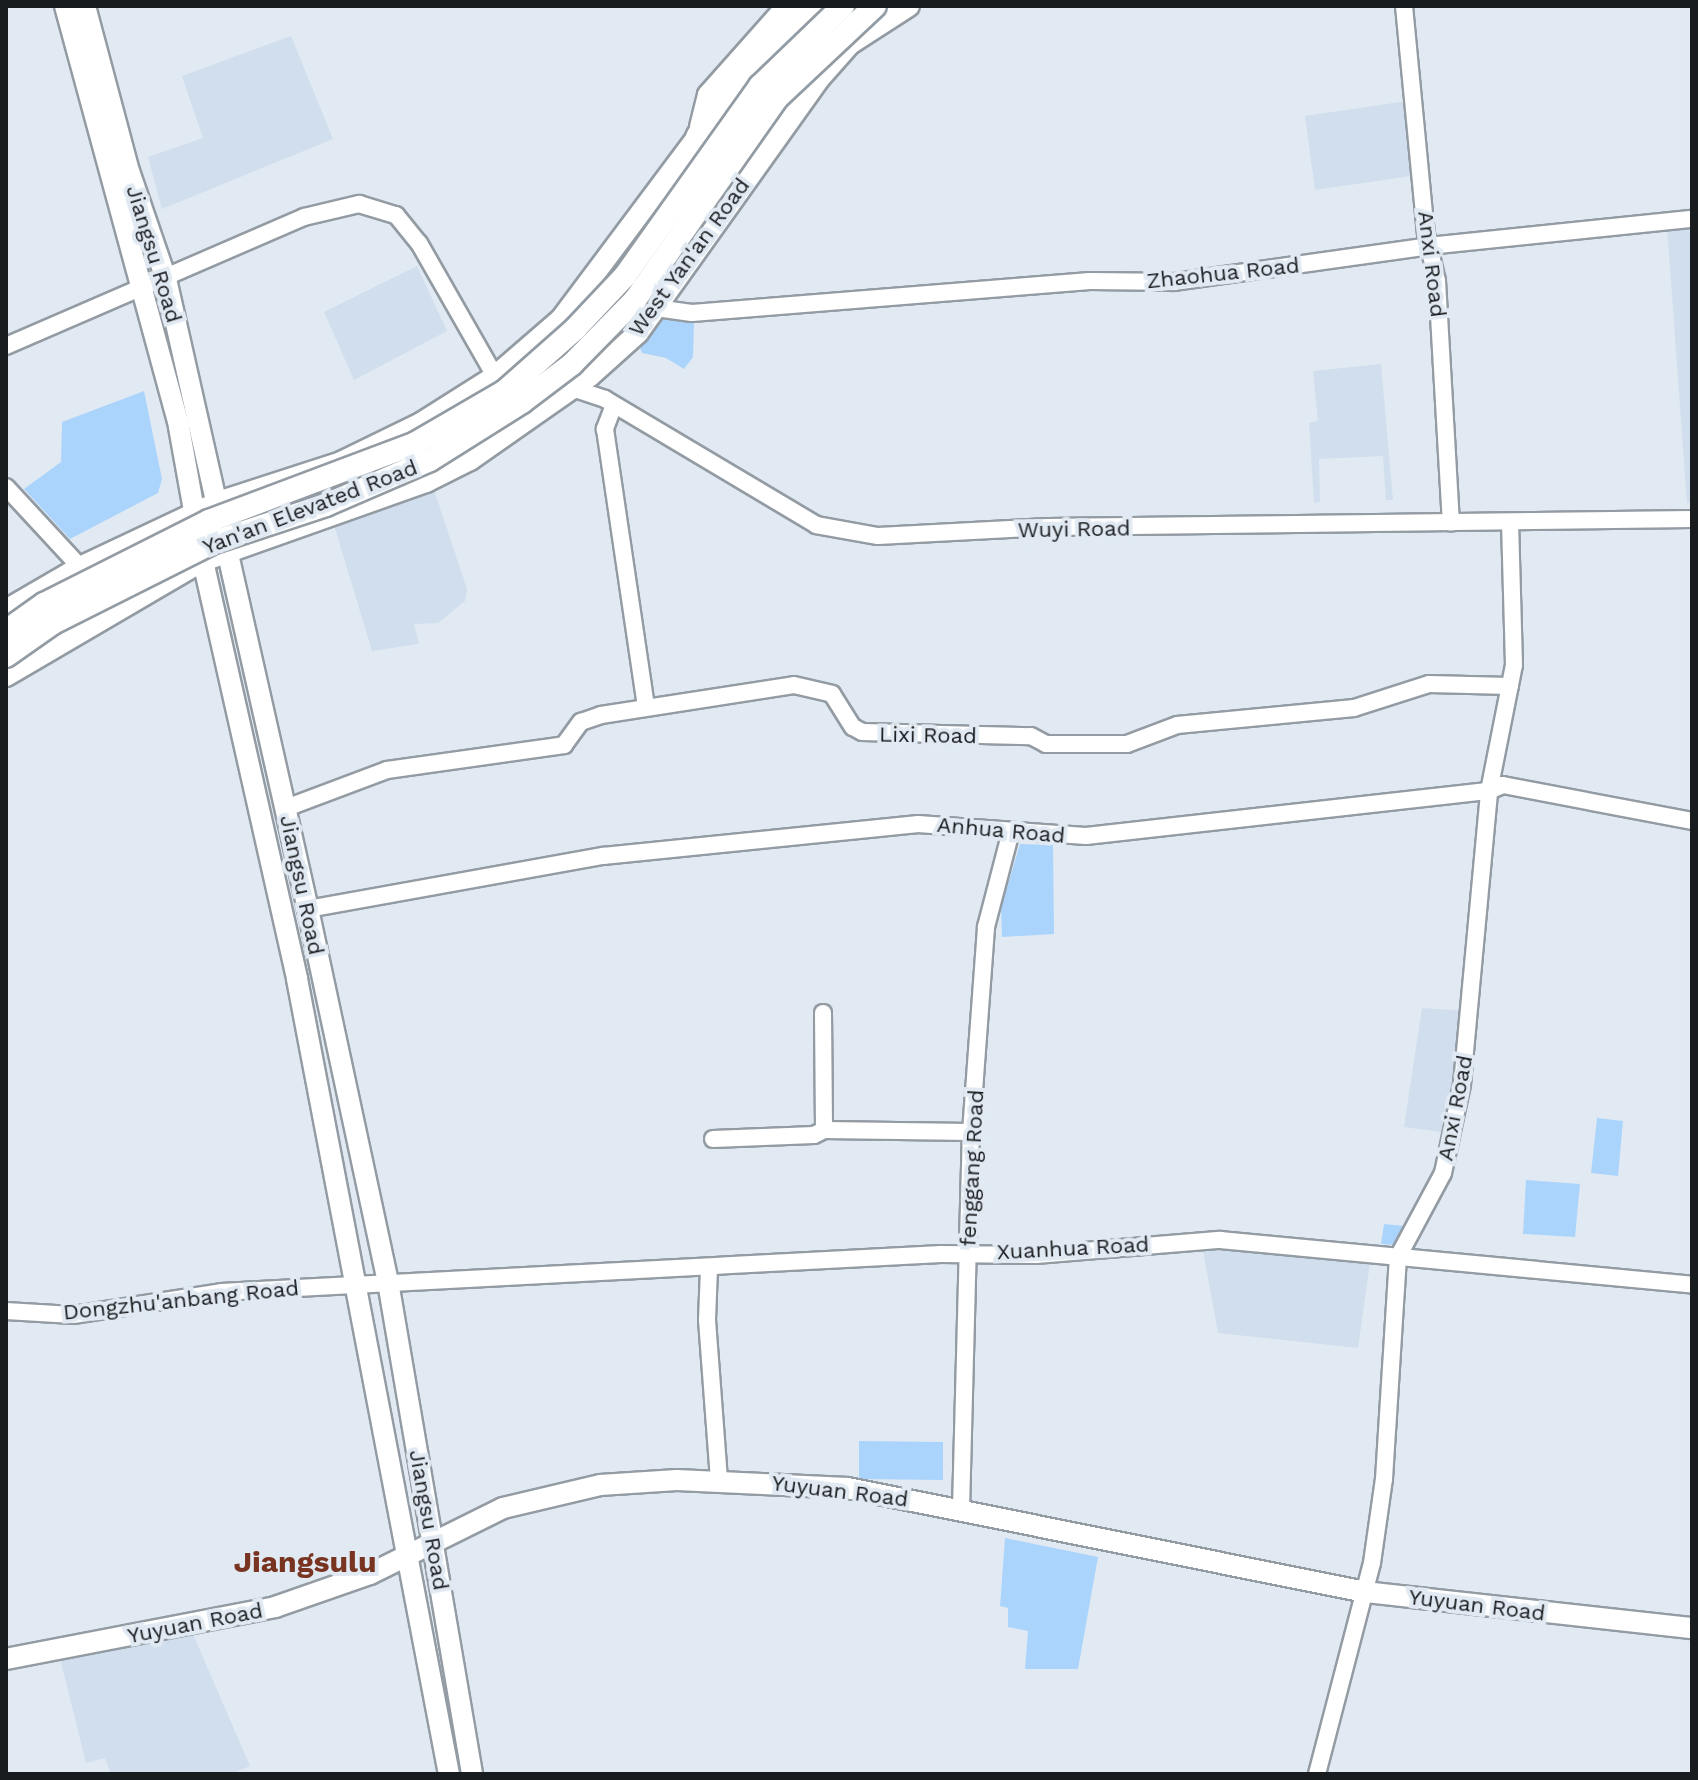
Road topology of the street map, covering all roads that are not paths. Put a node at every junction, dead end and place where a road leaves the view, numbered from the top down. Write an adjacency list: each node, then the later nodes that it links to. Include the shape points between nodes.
1 (65, 6): 14 (main road, Jiangsu Road)
2 (85, 6): 13 (main road, Jiangsu Road, via 129,171)
3 (787, 6): 10 (main road, via 708,95)
4 (803, 6): 10 (highway, via 730,83)
5 (821, 6): 10 (main road, via 719,121)
6 (843, 6): 30 (highway, Yan'an Elevated Road, bridge, via 760,86 625,276 505,391 414,444 209,521 44,604)
7 (875, 6): 31 (highway, Yan'an Elevated Road, bridge, via 777,98 635,300 572,364 522,402 430,460 326,505 214,542 53,623)
8 (909, 6): 15 (main road, West Yan'an Road, via 850,44 819,79)
9 (1404, 6): 12 (street, Anxi Road)
10 (697, 137): 17 (main road, via 561,319)
11 (1692, 219): 12 (street, Zhaohua Road)
12 (1429, 246): 15 (street, Zhaohua Road, via 1174,282 1090,281 692,313); 25 (street, Anxi Road, via 1437,281)
13 (166, 279): 14 (street); 17 (street, via 304,217 359,204 396,215 419,243); 21 (main road, Jiangsu Road)
14 (141, 287): 16 (street); 22 (main road, Jiangsu Road, via 179,427)
15 (656, 308): 18 (main road, West Yan'an Road, via 638,333)
16 (6, 346)
17 (495, 376): 18 (street, Wuyi Road); 21 (main road, via 421,423 341,462)
18 (572, 387): 19 (street, Wuyi Road); 26 (main road, West Yan'an Road, via 470,460 426,482)
19 (614, 405): 25 (street, Wuyi Road, via 816,525 878,536 1048,527); 34 (street, via 605,429)
20 (7, 488): 28 (street)
21 (218, 502): 22 (main road); 26 (main road, Jiangsu Road)
22 (194, 513): 27 (main road, Jiangsu Road); 28 (main road)
23 (1692, 519): 24 (street, Wuyi Road)
24 (1510, 522): 25 (street, Wuyi Road); 33 (street, Anxi Road)
25 (1451, 523)
26 (228, 552): 27 (main road, West Yan'an Road); 36 (main road, Jiangsu Road)
27 (203, 561): 32 (main road, West Yan'an Road); 48 (main road, Jiangsu Road, via 297,979)
28 (80, 567): 29 (main road)
29 (6, 610)
30 (6, 631)
31 (6, 656)
32 (6, 676)
33 (1510, 686): 34 (street, Lixi Road, via 1429,684 1368,706 1168,727 1127,744 862,732 832,694 810,686); 35 (street, Anxi Road)
34 (646, 707): 36 (street, Lixi Road, via 588,719 558,746 387,770)
35 (1489, 791): 37 (street, Anhua Road, via 1516,785); 38 (street, Anhua Road, via 1086,836); 45 (street, Anxi Road, via 1475,982 1455,1131 1443,1173)
36 (286, 808): 39 (main road, Jiangsu Road)
37 (1692, 821)
38 (1011, 831): 39 (street, Anhua Road, via 945,824 888,826 619,854); 42 (street, fenggang Road, via 986,927)
39 (308, 909): 47 (main road, Jiangsu Road)
40 (823, 1013): 41 (street)
41 (824, 1130): 42 (street); 43 (street, via 814,1135)
42 (971, 1132): 44 (street, fenggang Road)
43 (713, 1139)
44 (969, 1253): 45 (street, Xuanhua Road, via 1036,1255 1245,1240); 46 (street, Xuanhua Road); 52 (street, fenggang Road)
45 (1398, 1257): 49 (street, Xuanhua Road); 55 (street, Anxi Road, via 1384,1479)
46 (709, 1268): 47 (street, Xuanhua Road); 51 (street, via 707,1320)
47 (388, 1282): 48 (street, Xuanhua Road); 53 (main road, Jiangsu Road)
48 (357, 1283): 50 (street, Dongzhu'anbang Road, via 151,1299 73,1315); 54 (main road, Jiangsu Road)
49 (1692, 1285)
50 (6, 1311)
51 (719, 1480): 52 (main road, Yuyuan Road, via 848,1488); 53 (main road, Yuyuan Road, via 600,1485 546,1495 503,1508)
52 (961, 1509): 55 (main road, Yuyuan Road)
53 (434, 1542): 54 (main road, Yuyuan Road); 59 (main road, Jiangsu Road)
54 (408, 1557): 57 (main road, Yuyuan Road, via 275,1607); 58 (main road, Jiangsu Road)
55 (1365, 1592): 56 (main road, Yuyuan Road); 60 (street, Anxi Road)
56 (1692, 1628)
57 (6, 1659)
58 (449, 1774)
59 (472, 1774)
60 (1317, 1774)

